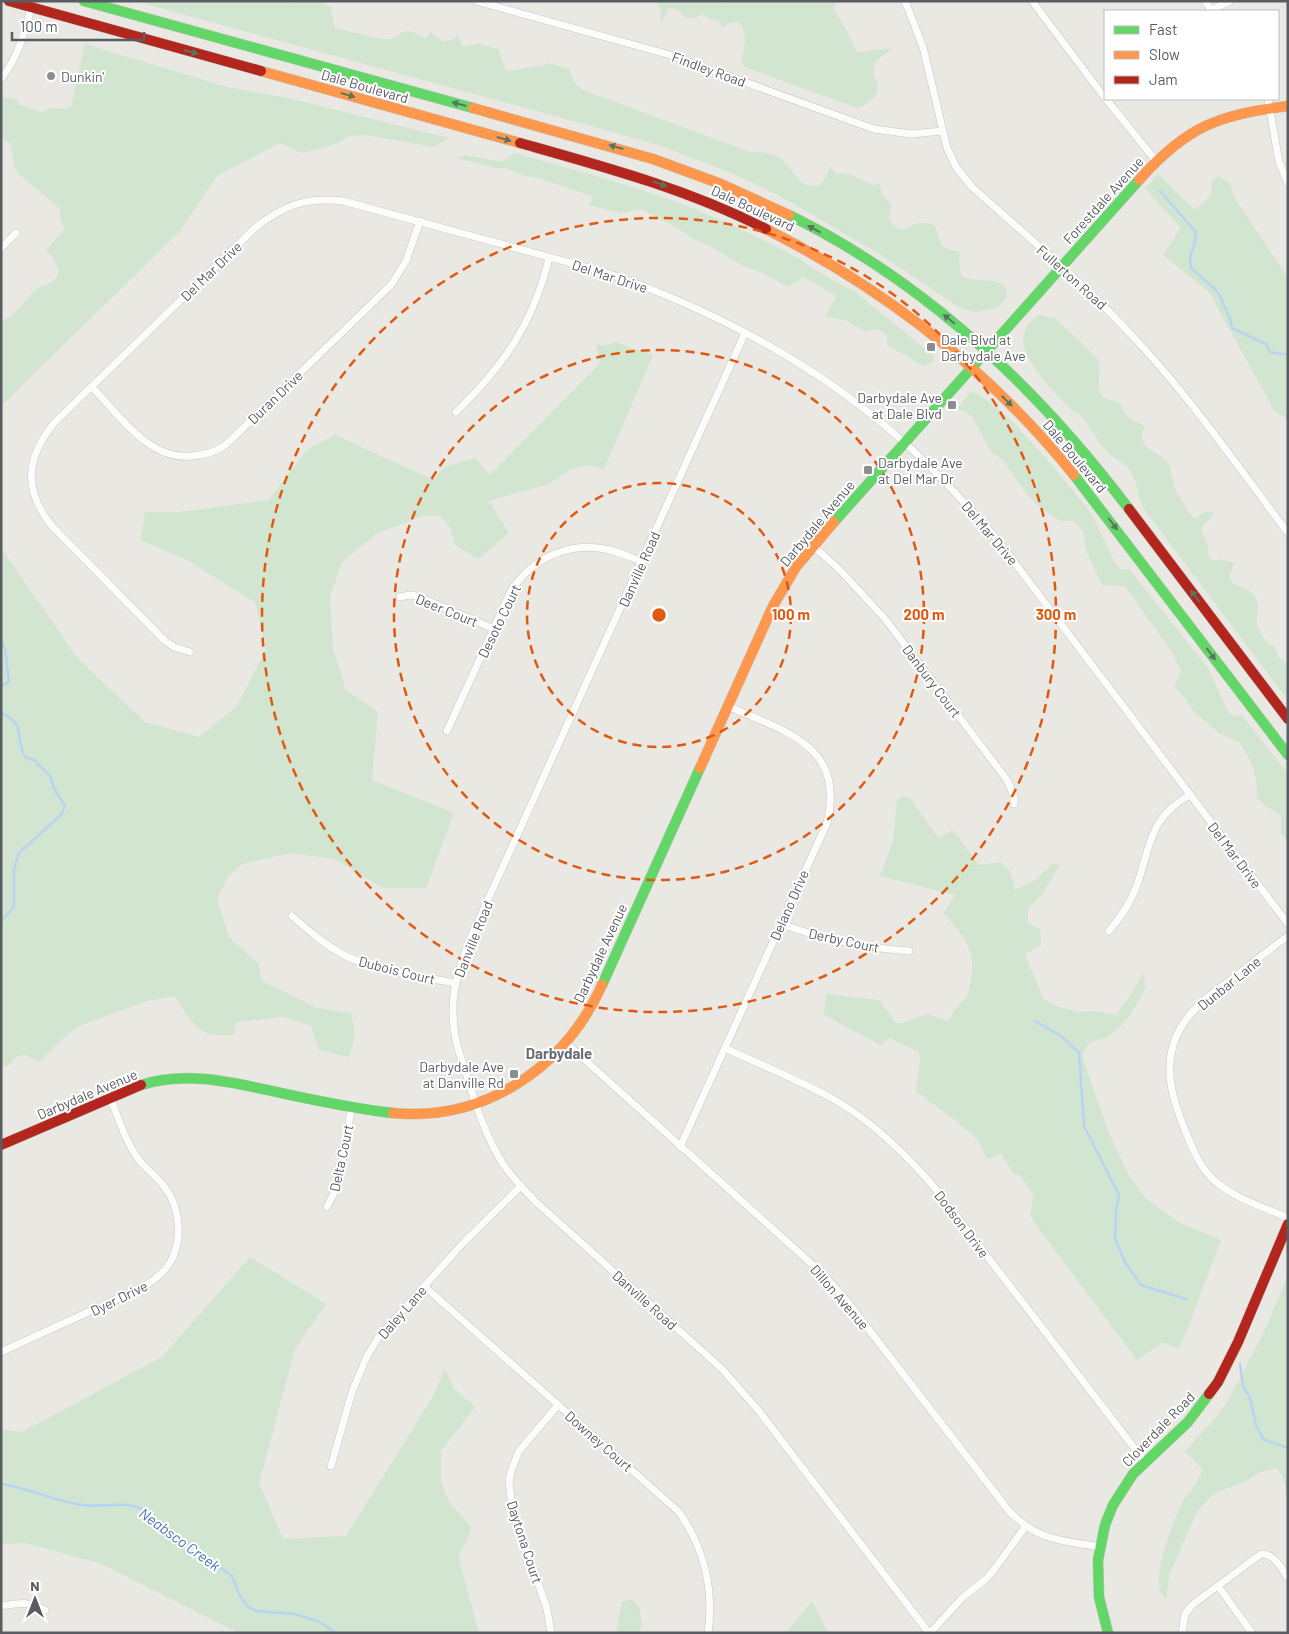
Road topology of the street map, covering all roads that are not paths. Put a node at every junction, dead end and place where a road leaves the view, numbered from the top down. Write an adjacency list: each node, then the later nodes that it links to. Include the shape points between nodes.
1 (9, 1): 8 (main road, Dale Boulevard)
2 (84, 1): 24 (main road, Dale Boulevard, one-way to 2, via 930,304 842,244 704,177 619,148)
3 (905, 1): 15 (street, Fullerton Road, via 923,47)
4 (1032, 1): 11 (street)
5 (1205, 1): 9 (street)
6 (1230, 1): 9 (street)
7 (479, 2): 15 (street, Findley Road, via 692,62 874,130 911,134)
8 (32, 4): 10 (street, via 14,62); 25 (main road, Dale Boulevard, one-way to 25, via 604,166 695,197 779,235 869,287)
9 (1212, 10)
10 (1, 79)
11 (1104, 95)
12 (1108, 100): 16 (street)
13 (1269, 103): 14 (main road, Forestdale Avenue); 16 (main road, Forestdale Avenue, via 1208,123 1183,137); 17 (street, via 1279,162)
14 (1288, 106)
15 (942, 131): 22 (street, Fullerton Road, via 953,162 972,187)
16 (1156, 161): 22 (main road, Forestdale Avenue)
17 (1288, 183)
18 (420, 222): 21 (street, Del Mar Drive); 26 (street, Del Mar Drive, via 343,201 301,202 277,212 246,236); 26 (street, Duran Drive, via 406,261 391,284 219,449 186,457 160,451 141,438)
19 (16, 233): 20 (street)
20 (1, 248)
21 (549, 258): 23 (street, Del Mar Drive, via 638,284); 27 (street, via 537,299 520,336 494,372)
22 (1061, 267): 24 (main road, Forestdale Avenue); 29 (street, Fullerton Road, via 1139,342)
23 (745, 333): 28 (street, Del Mar Drive, via 832,386); 31 (street, Danville Road)
24 (987, 351): 25 (main road, Forestdale Avenue); 36 (main road, Dale Boulevard, one-way to 24, via 1098,469 1037,399)
25 (972, 367): 28 (main road, Darbydale Avenue); 38 (main road, Dale Boulevard, one-way to 38, via 1061,457)
26 (92, 387): 34 (street, Del Mar Drive, via 54,423 38,447 31,468 37,504 51,525 164,640)
27 (456, 412)
28 (905, 443): 30 (main road, Darbydale Avenue); 39 (street, Del Mar Drive, via 966,503 996,538)
29 (1288, 532)
30 (813, 546): 35 (main road, Darbydale Avenue, via 783,586); 40 (street, Danbury Court, via 863,594 902,640 1007,780)
31 (643, 562): 33 (street, Desoto Court, via 597,548 569,549 546,557 514,584); 47 (street, Danville Road, via 471,937)
32 (400, 597): 33 (street, Deer Court, via 417,596)
33 (494, 629): 37 (street, Desoto Court)
34 (190, 652)
35 (728, 706): 42 (street, Delano Drive, via 802,740 819,758 828,777 832,798 827,823); 48 (main road, Darbydale Avenue, via 595,1000)
36 (1288, 719)
37 (447, 731)
38 (1288, 755)
39 (1190, 795): 43 (street, Del Mar Drive); 44 (street, via 1174,805 1157,824 1133,896)
40 (1014, 804)
41 (292, 916): 47 (street, Dubois Court, via 334,949 358,961)
42 (781, 924): 46 (street, Derby Court, via 840,942); 49 (street, Delano Drive)
43 (1288, 924)
44 (1109, 931)
45 (1288, 936): 57 (street, Dunbar Lane, via 1194,1010 1182,1025 1170,1062 1174,1104 1201,1166 1229,1191)
46 (909, 951)
47 (455, 983): 51 (street, Danville Road, via 454,1035)
48 (566, 1043): 51 (main road, Darbydale Avenue, via 523,1080); 54 (street, Dillon Avenue)
49 (725, 1048): 54 (street, Delano Drive); 62 (street, Dodson Drive, via 827,1095 874,1127 909,1159 934,1187)
50 (110, 1098): 52 (main road, Darbydale Avenue, via 149,1082 186,1077); 53 (main road, Darbydale Avenue); 60 (street, Dyer Drive, via 133,1152 160,1181 173,1201 178,1226 172,1259 145,1286)
51 (476, 1104): 52 (main road, Darbydale Avenue, via 418,1114); 55 (street, Danville Road, via 495,1150)
52 (352, 1106): 56 (street, Delta Court, via 337,1187)
53 (1, 1146)
54 (680, 1147): 64 (street, Dillon Avenue, via 834,1287 1009,1511)
55 (521, 1186): 59 (street, Daley Lane, via 462,1243); 72 (street, Danville Road, via 731,1377)
56 (327, 1207)
57 (1288, 1218)
58 (1288, 1224): 62 (main road, Cloverdale Road, via 1218,1382 1188,1422)
59 (424, 1286): 61 (street, Downey Court); 63 (street, Daley Lane, via 382,1332 367,1356 352,1392)
60 (1, 1352)
61 (558, 1405): 70 (street, Daytona Court, via 520,1451 509,1482 512,1507 547,1609); 71 (street, Downey Court, via 670,1503 687,1523 707,1577 710,1600)
62 (1145, 1462): 65 (main road, Cloverdale Road, via 1113,1505)
63 (331, 1466)
64 (1025, 1527): 65 (street, Dillon Avenue, via 1051,1539); 72 (street, via 996,1567)
65 (1100, 1547): 73 (main road, Cloverdale Road, via 1098,1597)
66 (1288, 1578): 67 (street, via 1273,1557 1261,1554)
67 (1218, 1586): 74 (street, via 1185,1614); 75 (street)
68 (1, 1606): 69 (street, via 34,1604)
69 (45, 1610)
70 (551, 1633)
71 (708, 1633)
72 (929, 1633)
73 (1108, 1633)
74 (1182, 1633)
75 (1252, 1633)

